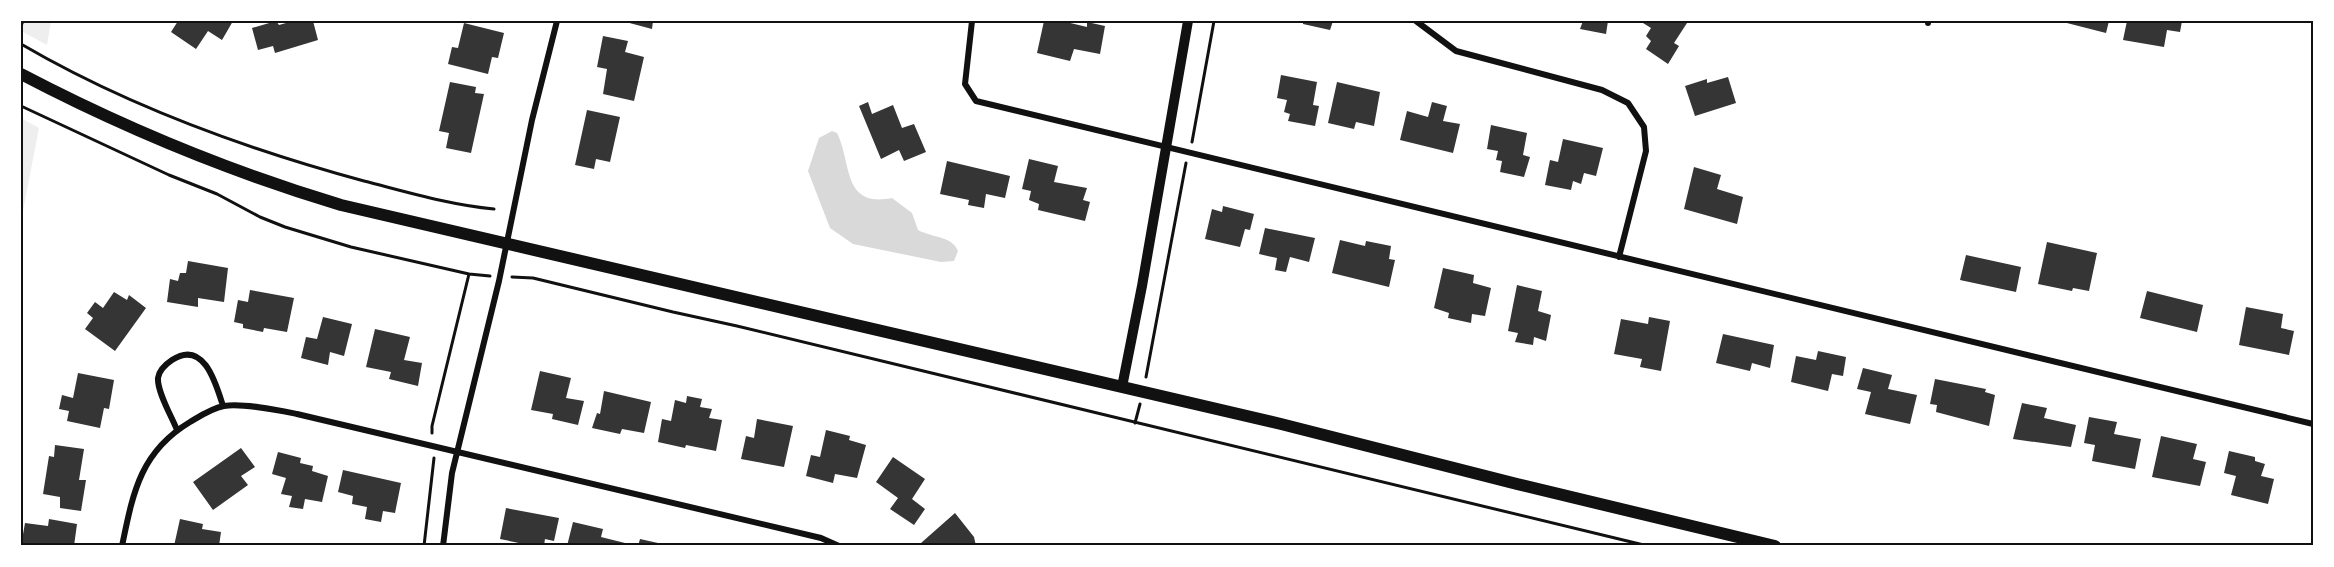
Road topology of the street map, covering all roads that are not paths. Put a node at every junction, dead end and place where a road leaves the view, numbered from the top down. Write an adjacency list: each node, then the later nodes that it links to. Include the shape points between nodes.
1 (557, 21): 7 (street)
2 (972, 21): 6 (street, via 965,84 976,101)
3 (1188, 21): 6 (street)
4 (1416, 21): 8 (street, via 1456,51 1602,90 1628,103 1644,128 1646,151)
5 (21, 74): 7 (main road, via 130,128 249,176 341,205)
6 (1167, 146): 8 (street); 9 (street)
7 (506, 242): 9 (main road); 13 (street)
8 (1619, 257): 11 (street)
9 (1122, 387): 17 (main road)
10 (224, 406): 12 (street); 12 (street, via 203,361 178,356 164,365 158,377); 13 (street, via 269,408)
11 (2313, 424)
12 (177, 430): 14 (street, via 151,455 132,500)
13 (459, 451): 15 (street, via 452,473); 16 (street, via 821,538)
14 (122, 546)
15 (443, 546)
16 (838, 546)
17 (1775, 546)

